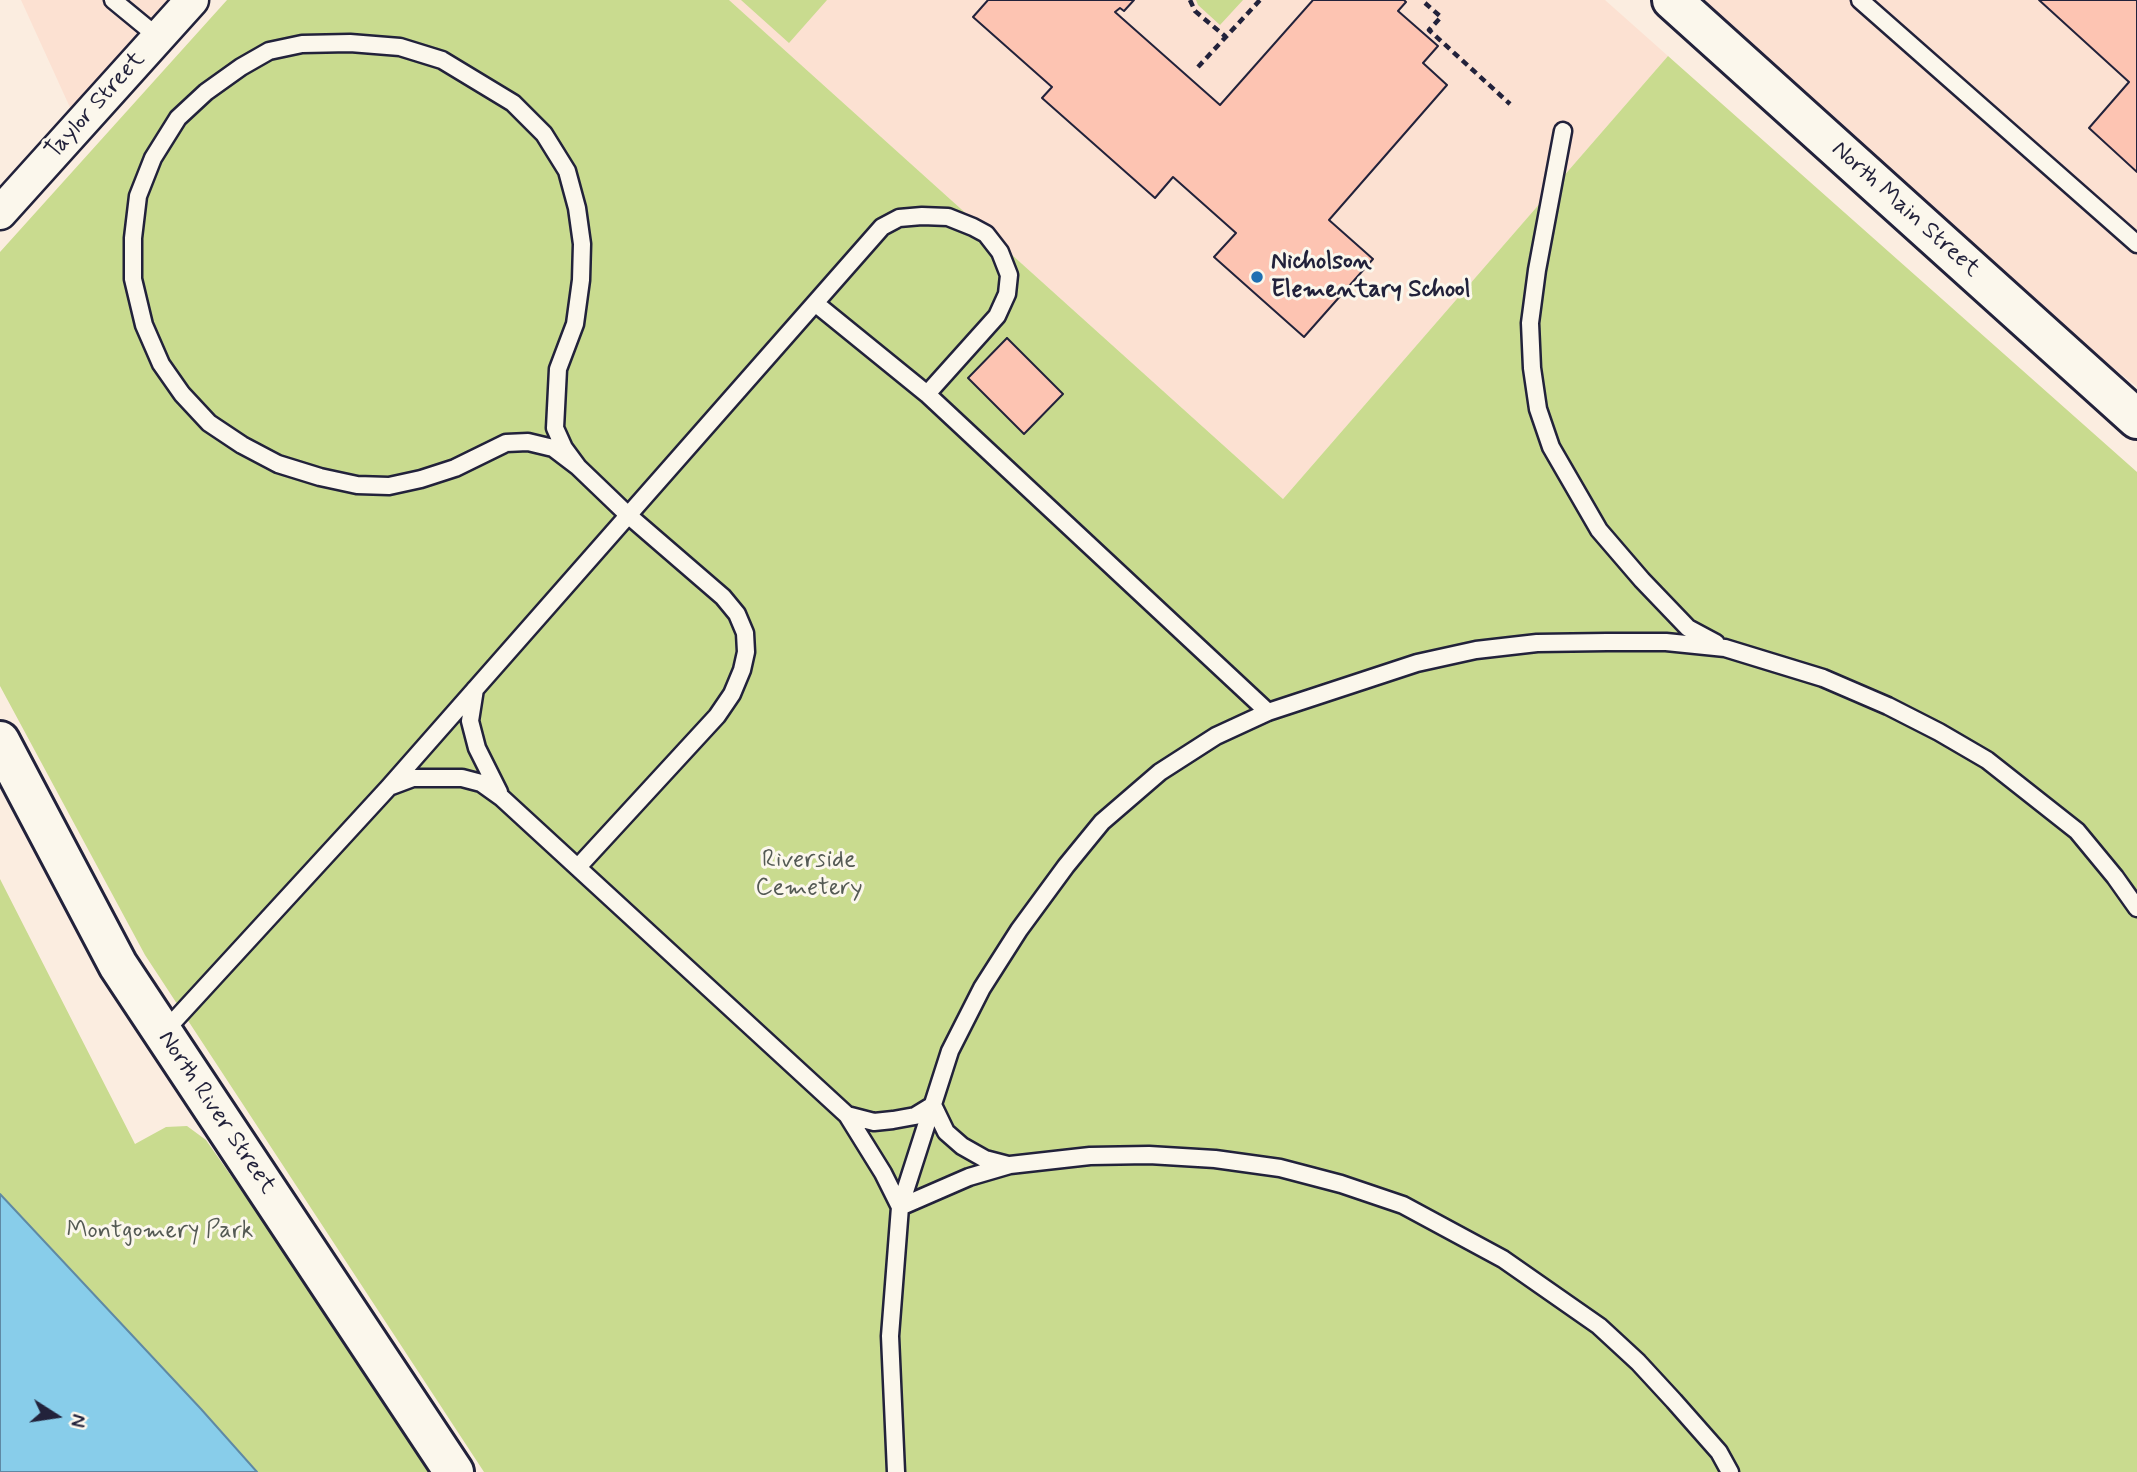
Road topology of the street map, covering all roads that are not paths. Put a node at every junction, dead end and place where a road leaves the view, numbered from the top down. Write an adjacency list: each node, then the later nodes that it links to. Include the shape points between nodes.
1 (113, 0): 5 (lane)
2 (192, 0): 5 (street, Taylor Street)
3 (1672, 0): 11 (street, North Main Street)
4 (1860, 0): 8 (lane)
5 (158, 37): 7 (street, Taylor Street)
6 (1563, 131): 14 (lane, via 1530,323 1538,409 1551,447 1599,530 1688,628)
7 (0, 213)
8 (2137, 244)
9 (815, 303): 10 (lane); 10 (lane, via 882,227 899,218 948,217 986,234 1009,275 1007,294 997,316); 13 (lane)
10 (927, 394): 16 (lane)
11 (2137, 419)
12 (578, 467): 12 (lane, via 553,448 506,443 421,479 389,486 357,485 278,464 209,424 161,364 144,325 133,279 138,196 153,158 178,118 240,67 269,51 302,44 400,47 442,60 513,103 544,134 567,171 577,208 581,280 575,324 558,369 555,428); 13 (lane)
13 (628, 515): 15 (lane); 20 (lane, via 723,597 745,633 746,652 732,694 717,716)
14 (1725, 648): 16 (lane, via 1607,642 1476,650 1417,663); 21 (lane, via 1823,678 1888,706 1987,760 2077,831)
15 (475, 689): 18 (lane); 19 (lane, via 470,721 482,759)
16 (1268, 712): 23 (lane, via 1216,736 1160,772 1102,822 1026,919 982,988 950,1051)
17 (0, 741): 22 (street, North River Street, via 118,965)
18 (389, 787): 19 (lane, via 413,778 461,778 481,783); 22 (lane)
19 (502, 798): 20 (lane)
20 (578, 867): 24 (lane)
21 (2137, 908)
22 (163, 1034): 27 (street, North River Street)
23 (933, 1105): 24 (lane, via 915,1116 893,1120 874,1122); 25 (lane, via 946,1132 962,1146 985,1159); 26 (lane)
24 (847, 1115): 26 (lane)
25 (1010, 1165): 26 (lane); 29 (lane, via 1090,1156 1215,1159 1280,1168 1403,1205 1503,1259 1599,1326 1674,1401 1719,1452)
26 (900, 1206): 28 (lane, via 890,1336)
27 (454, 1472)
28 (895, 1472)
29 (1730, 1472)

